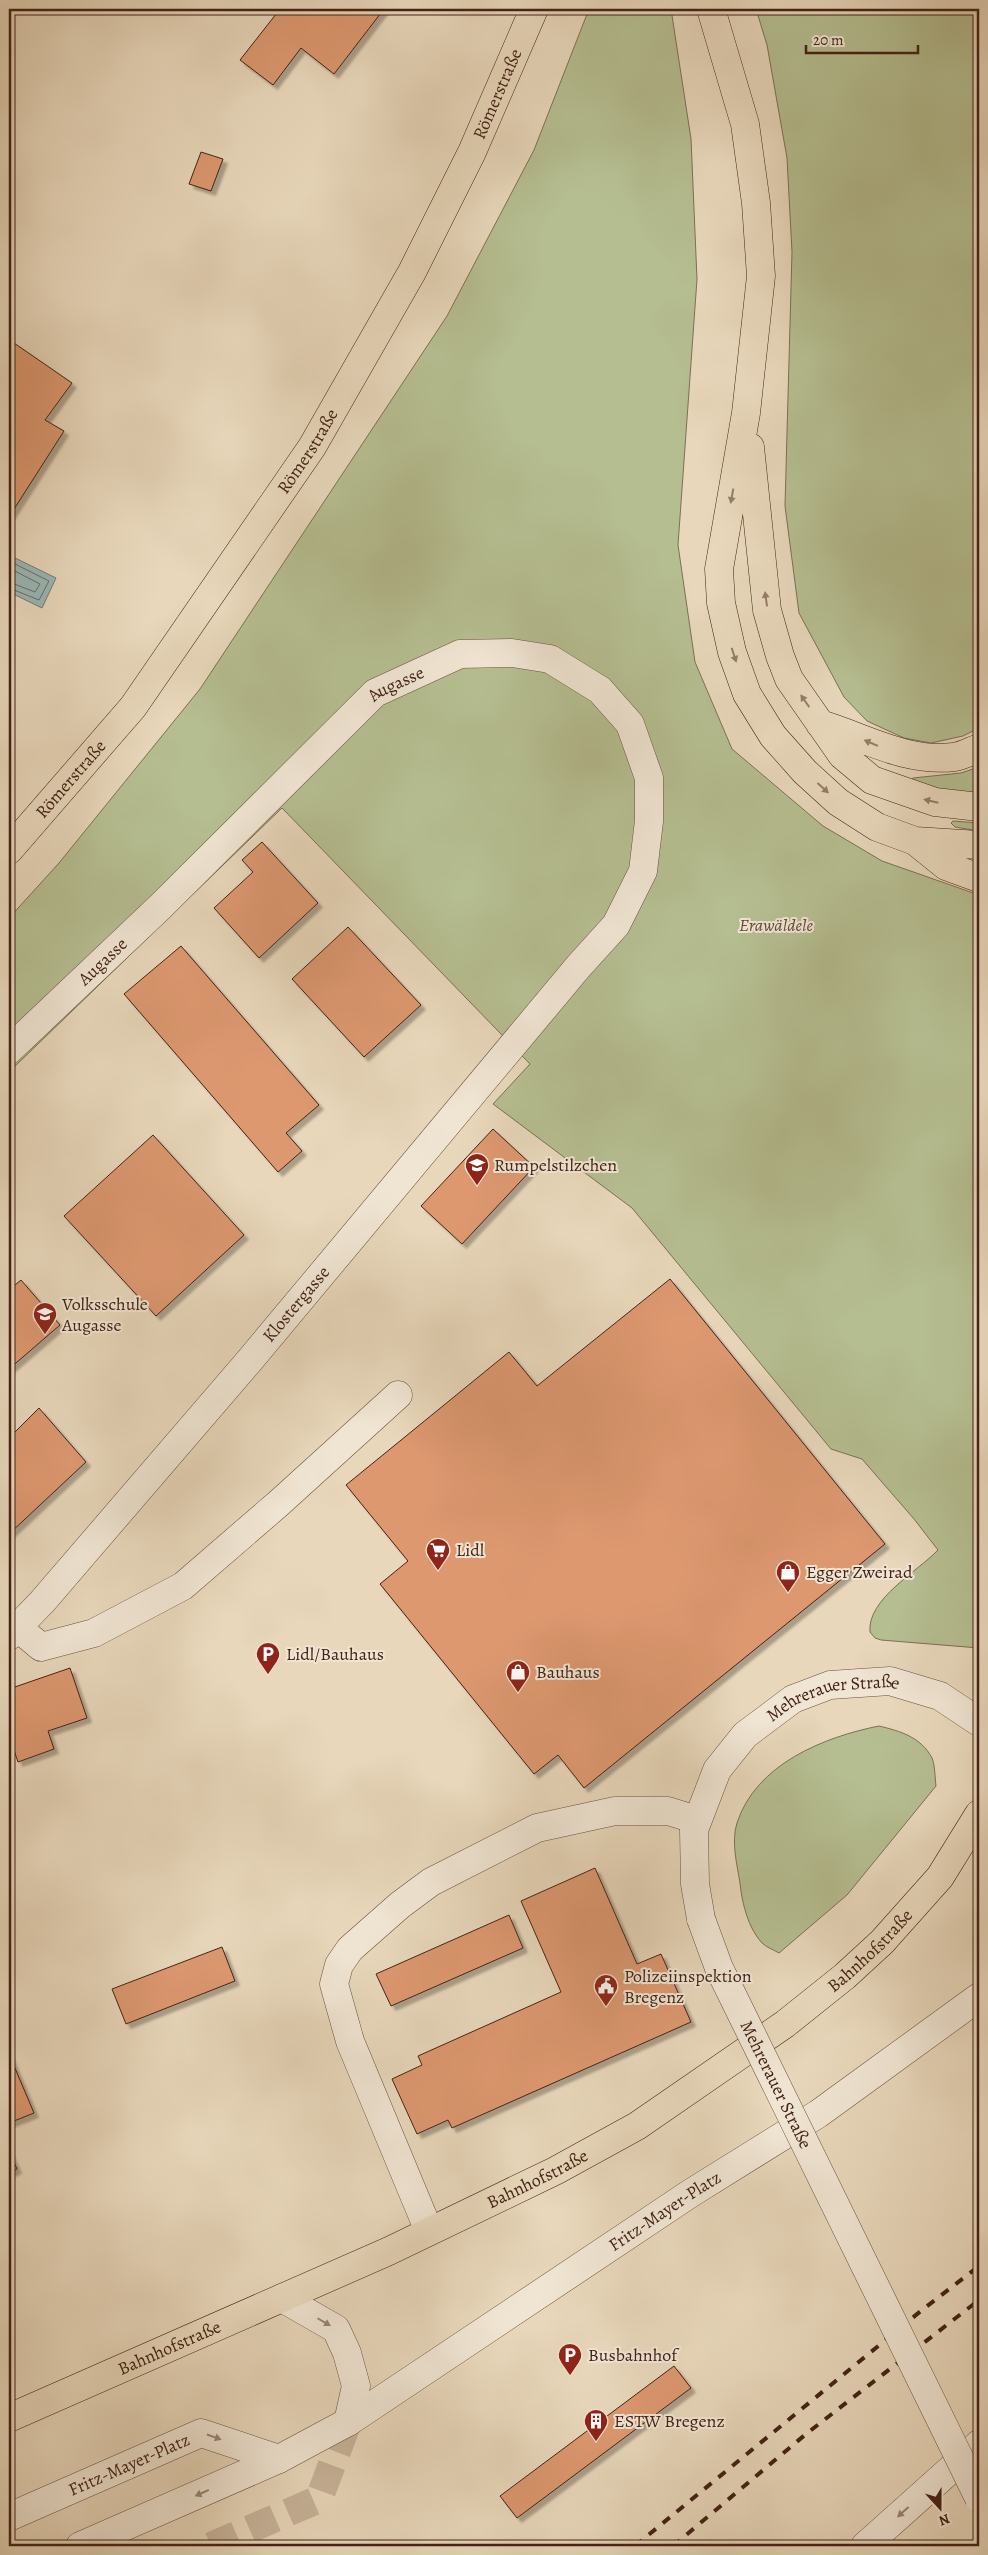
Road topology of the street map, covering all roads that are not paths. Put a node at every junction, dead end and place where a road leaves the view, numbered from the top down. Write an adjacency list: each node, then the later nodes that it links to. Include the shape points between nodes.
1 (534, 9): 9 (main road, Römerstraße, via 472,152 412,272 312,447 133,707)
2 (711, 9): 3 (main road, via 745,124 756,203 761,276)
3 (746, 413): 4 (main road, one-way to 3, via 789,679 767,610); 7 (main road, one-way to 7, via 719,569 721,603 732,652 747,694 773,736 838,802 876,827)
4 (820, 724): 5 (main road, one-way to 4, via 954,757 918,757); 6 (main road, one-way to 4, via 935,802 872,780 842,755)
5 (979, 748)
6 (979, 807)
7 (916, 841): 8 (main road); 10 (main road, via 946,866)
8 (979, 845)
9 (9, 850)
10 (979, 878)
11 (578, 967): 12 (street, Augasse, via 616,925 643,871 649,821 649,778 630,724 600,690 550,659 512,654 460,654 375,693 161,906); 14 (street, Klostergasse, via 250,1360)
12 (9, 1050)
13 (398, 1394): 14 (street, via 183,1586 94,1632 41,1647)
14 (13, 1632)
15 (979, 1722): 17 (street, Mehrerauer Straße, via 940,1696 890,1681 830,1685 793,1699 745,1735 717,1770)
16 (979, 1814): 19 (main road, Bahnhofstraße, via 940,1877 882,1942 785,2024 637,2126 555,2171)
17 (697, 1820): 19 (street, via 668,1811 616,1811 537,1828 431,1882 350,1949 339,1965 334,1984 350,2041); 25 (street, Mehrerauer Straße, bridge, via 694,1830 694,1884 701,1919 719,1968)
18 (979, 1997): 22 (street, Fritz-Mayer-Platz, via 818,2114 690,2193)
19 (429, 2232): 20 (main road, Bahnhofstraße)
20 (282, 2298): 21 (main road, Bahnhofstraße); 22 (street, one-way to 22, via 336,2329 356,2386)
21 (9, 2418)
22 (348, 2422): 24 (street, Fritz-Mayer-Platz)
23 (979, 2444): 28 (street, one-way to 28)
24 (279, 2459): 26 (street, Fritz-Mayer-Platz, one-way to 24, via 201,2433); 27 (street, Fritz-Mayer-Platz, one-way to 27)
25 (979, 2498)
26 (9, 2517)
27 (80, 2546)
28 (865, 2546)

